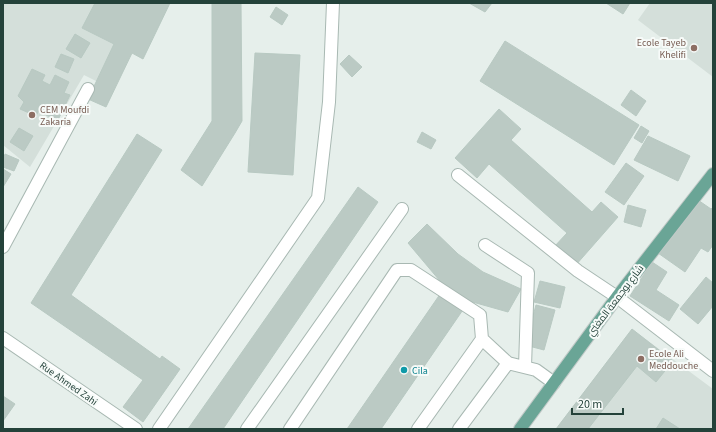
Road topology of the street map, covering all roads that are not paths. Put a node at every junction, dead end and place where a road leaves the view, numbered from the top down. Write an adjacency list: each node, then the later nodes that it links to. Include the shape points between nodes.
1 (333, 3): 16 (street, via 329,102 318,198)
2 (88, 89): 7 (street)
3 (458, 174): 8 (street, via 578,271)
4 (713, 174): 8 (main road, شارع بوجمعة المغني)
5 (402, 209): 17 (street)
6 (485, 245): 12 (street, via 528,272)
7 (3, 247)
8 (617, 297): 13 (street); 14 (main road, شارع بوجمعة المغني)
9 (3, 338): 15 (street, Rue Ahmed Zahi)
10 (482, 339): 11 (street); 18 (street, via 480,315 411,270 397,270); 19 (street)
11 (508, 363): 12 (street); 20 (street)
12 (526, 367): 14 (street, via 536,370)
13 (713, 371)
14 (554, 383): 21 (main road, شارع بوجمعة المغني)
15 (136, 429)
16 (160, 429)
17 (248, 429)
18 (290, 429)
19 (418, 429)
20 (459, 429)
21 (520, 429)

